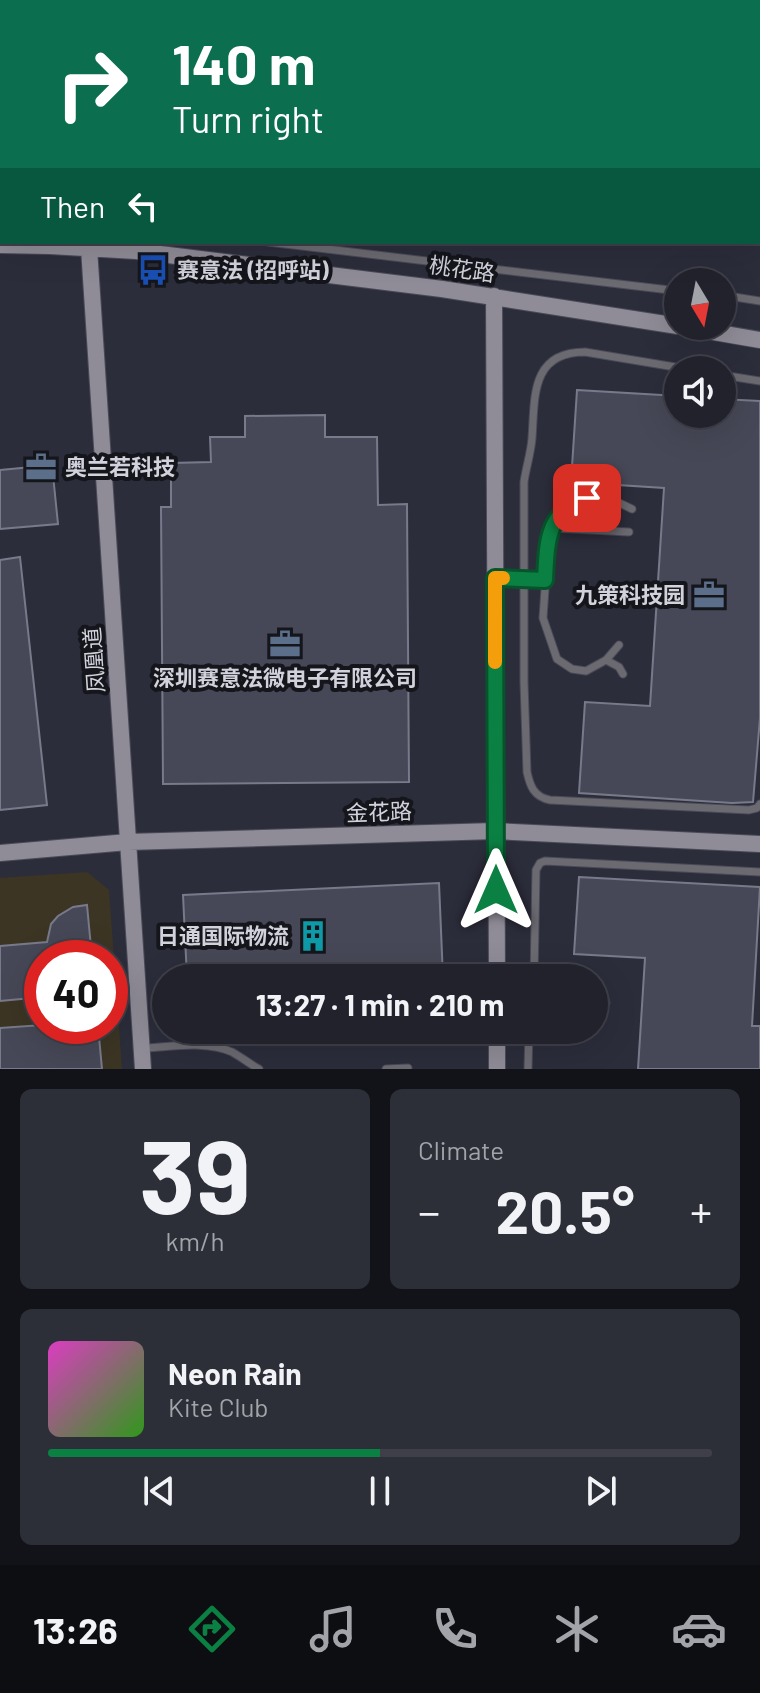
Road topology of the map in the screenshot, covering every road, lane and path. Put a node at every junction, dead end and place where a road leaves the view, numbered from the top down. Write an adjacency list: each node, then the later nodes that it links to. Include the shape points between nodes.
1 (285, 244): 4 (lane)
2 (0, 245): 3 (street, 桃花路)
3 (89, 248): 5 (street, 桃花路); 25 (street, 凤凰道)
4 (664, 289)
5 (494, 296): 8 (street, 桃花路); 17 (street)
6 (736, 297): 7 (lane)
7 (760, 301)
8 (664, 324)
9 (736, 336): 10 (street, 桃花路)
10 (760, 340)
11 (664, 365): 18 (lane, via 572,352 542,373 524,482)
12 (736, 377): 13 (lane)
13 (760, 381)
14 (632, 509): 15 (lane, via 609,498 587,498 567,507)
15 (552, 528): 16 (lane); 19 (lane)
16 (629, 532)
17 (495, 578): 18 (lane); 24 (street)
18 (524, 579): 19 (lane); 23 (lane, via 527,772 536,794 550,800 749,810)
19 (545, 580): 21 (lane, via 543,618 557,659 586,671)
20 (619, 645): 21 (lane)
21 (606, 660): 22 (lane)
22 (623, 674)
23 (760, 804)
24 (495, 831): 25 (street, 金花路); 26 (street, 金花路); 29 (street)
25 (128, 842): 27 (street, 金花路); 33 (street, 凤凰道)
26 (760, 844)
27 (0, 853)
28 (760, 872): 30 (lane, via 540,863)
29 (497, 964)
30 (534, 964)
31 (497, 1044): 38 (street)
32 (529, 1044): 39 (lane)
33 (141, 1048): 35 (street, 凤凰道); 36 (lane, via 216,1048)
34 (408, 1068): 37 (lane)
35 (143, 1069)
36 (259, 1069)
37 (386, 1069)
38 (497, 1069)
39 (528, 1069)

